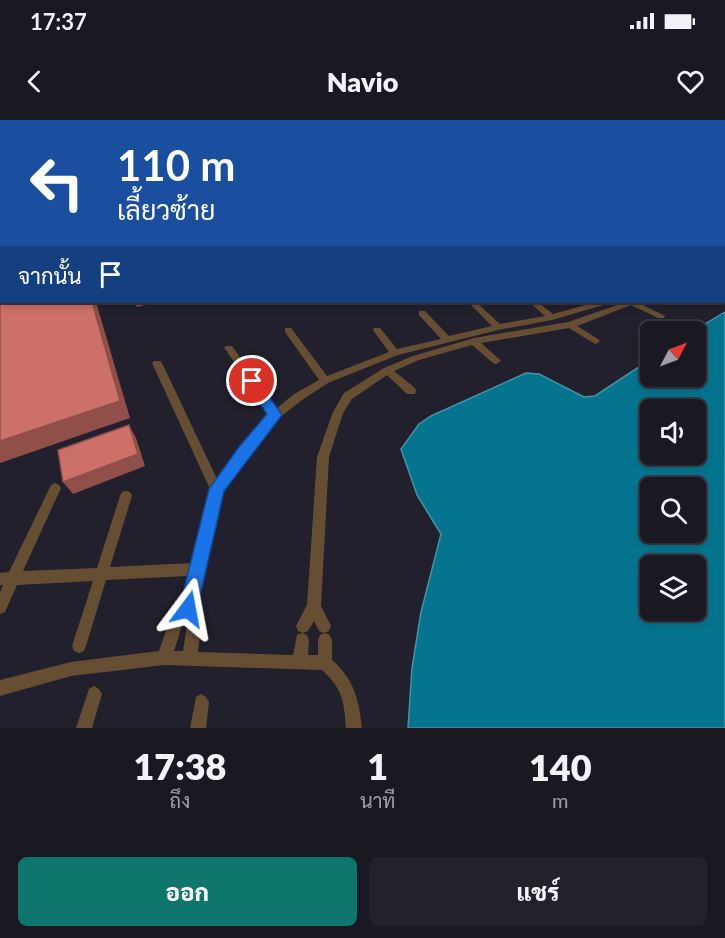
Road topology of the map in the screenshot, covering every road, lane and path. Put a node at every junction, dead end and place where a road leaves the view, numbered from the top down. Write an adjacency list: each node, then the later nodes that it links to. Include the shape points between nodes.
1 (473, 303): 10 (street)
2 (534, 303): 8 (street)
3 (597, 303): 8 (street)
4 (629, 303): 9 (street)
5 (634, 303): 7 (street)
6 (422, 312): 13 (street)
7 (661, 316)
8 (552, 317): 10 (street)
9 (570, 325): 14 (street); 15 (street)
10 (498, 327): 13 (street)
11 (288, 330): 21 (street)
12 (377, 330): 17 (street)
13 (447, 340): 17 (street)
14 (474, 341): 18 (street); 20 (street)
15 (595, 341)
16 (229, 348): 23 (street)
17 (395, 353): 21 (street)
18 (496, 361)
19 (157, 363): 25 (street)
20 (387, 370): 22 (street); 31 (street, via 348,396 338,412 323,457)
21 (325, 381): 23 (street)
22 (411, 391)
23 (275, 415): 25 (street)
24 (55, 488): 29 (street)
25 (216, 489): 27 (street)
26 (126, 496): 28 (street)
27 (198, 569): 28 (street); 32 (street)
28 (102, 573): 29 (street); 33 (street)
29 (7, 578): 30 (street)
30 (0, 607)
31 (314, 607): 36 (street, via 302,633); 37 (street, via 325,633)
32 (188, 609): 34 (street, via 194,626); 35 (street, via 177,618)
33 (79, 646)
34 (190, 657): 35 (street); 36 (street)
35 (164, 658): 38 (street, via 72,669)
36 (300, 661): 37 (street)
37 (325, 663): 43 (street, via 342,676 347,687)
38 (0, 688)
39 (94, 694): 41 (street)
40 (201, 702): 42 (street)
41 (84, 728)
42 (198, 728)
43 (354, 728)

